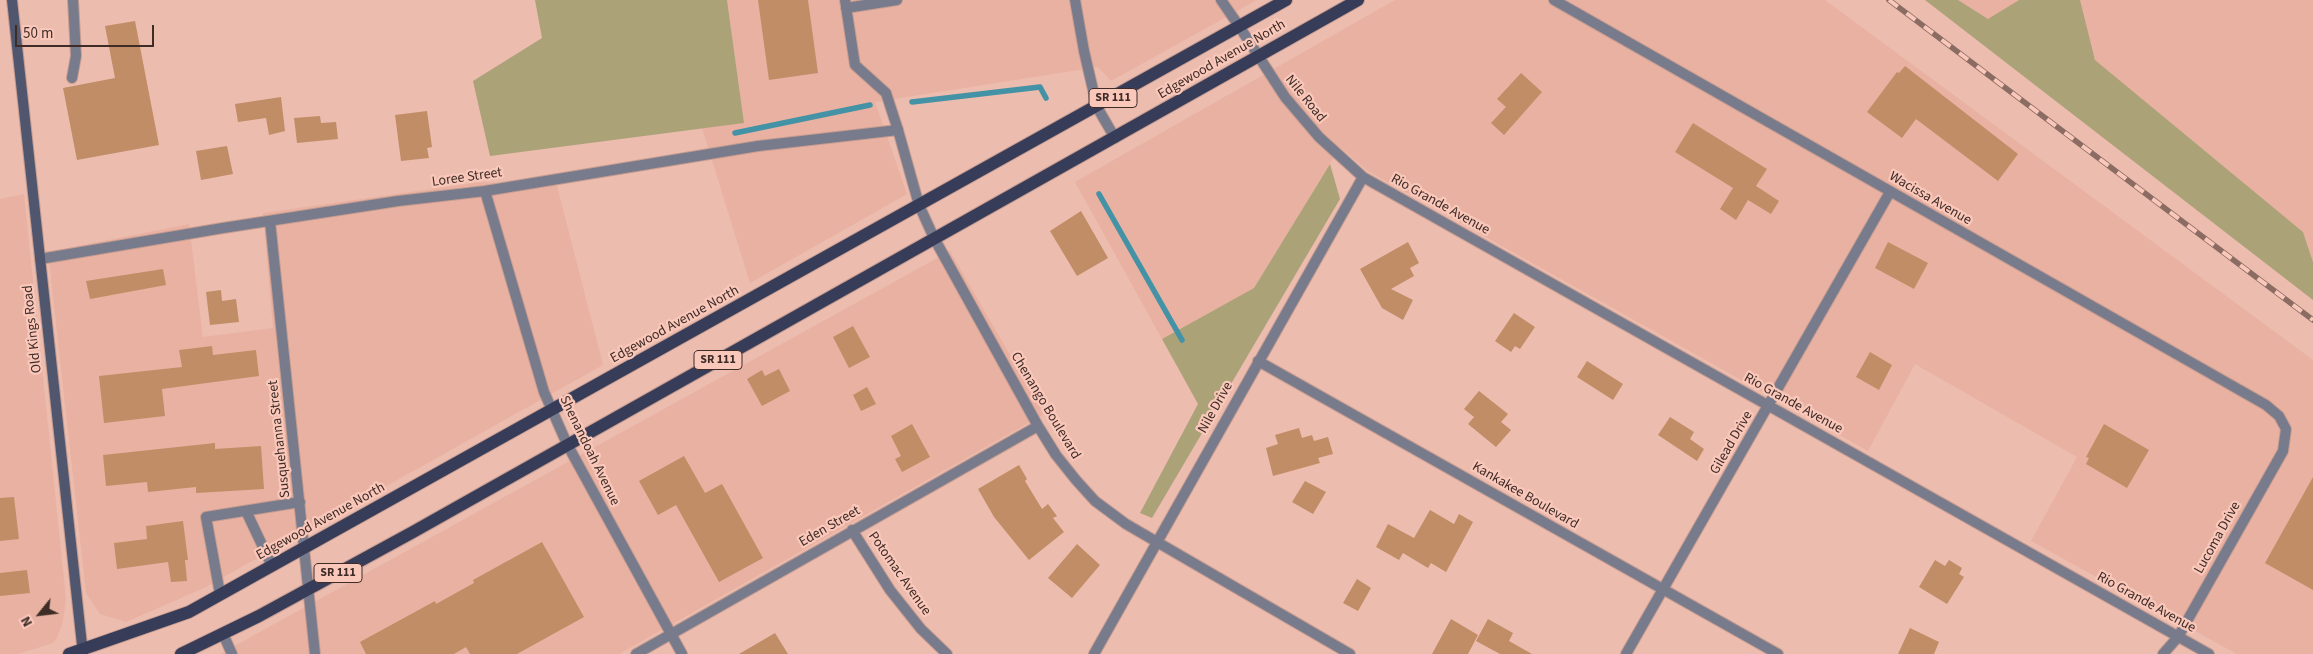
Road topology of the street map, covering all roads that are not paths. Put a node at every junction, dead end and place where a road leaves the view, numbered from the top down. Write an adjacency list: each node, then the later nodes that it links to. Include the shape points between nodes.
1 (12, 0): 22 (street, Old Kings Road)
2 (73, 0): 12 (street, via 76,56)
3 (897, 0): 9 (street)
4 (1075, 0): 13 (street)
5 (1221, 0): 10 (street, Nile Road)
6 (1286, 0): 10 (main road, Edgewood Avenue North / SR 111)
7 (1358, 0): 11 (main road, Edgewood Avenue North / SR 111)
8 (1554, 0): 18 (street, Wacissa Avenue)
9 (846, 4): 14 (street, Chenango Boulevard, via 855,65 886,93)
10 (1239, 26): 11 (street, Nile Road); 13 (main road, Edgewood Avenue North / SR 111)
11 (1256, 57): 15 (main road, Edgewood Avenue North / SR 111); 16 (street, Nile Road, via 1284,98 1319,137)
12 (72, 78)
13 (1097, 107): 15 (street); 19 (main road, Edgewood Avenue North / SR 111)
14 (898, 130): 17 (street, Loree Street, via 758,146); 19 (street, Chenango Boulevard)
15 (1115, 138): 21 (main road, Edgewood Avenue North / SR 111)
16 (1364, 177): 23 (street, Nile Drive); 24 (street, Rio Grande Avenue)
17 (486, 191): 20 (street, Loree Street); 25 (street, Shenandoah Avenue, via 544,392)
18 (1890, 192): 24 (street, Gilead Drive); 27 (street, Wacissa Avenue, via 2266,405 2279,416)
19 (920, 205): 21 (street, Chenango Boulevard); 25 (main road, Edgewood Avenue North / SR 111)
20 (270, 220): 22 (street, Loree Street); 29 (street, Susquehanna Street)
21 (934, 238): 26 (street, Chenango Boulevard); 28 (main road, Edgewood Avenue North / SR 111)
22 (40, 259): 41 (street, Old Kings Road)
23 (1258, 361): 32 (street, Nile Drive); 36 (street, Kankakee Boulevard)
24 (1769, 406): 36 (street, Gilead Drive); 40 (street, Rio Grande Avenue)
25 (553, 410): 28 (street, Shenandoah Avenue); 33 (main road, Edgewood Avenue North / SR 111)
26 (1038, 426): 31 (street, Eden Street); 32 (street, Chenango Boulevard, via 1056,455 1095,500)
27 (2286, 429): 40 (street, Lucoma Drive, via 2283,451)
28 (567, 444): 35 (main road, Edgewood Avenue North / SR 111); 39 (street, Shenandoah Avenue)
29 (300, 502): 30 (street); 33 (street, Susquehanna Street)
30 (246, 510): 34 (street); 37 (street, via 206,517)
31 (852, 530): 39 (street, Eden Street); 48 (street, Potomac Avenue, via 890,590 921,629)
32 (1155, 543): 49 (street, Nile Drive); 50 (street, Chenango Boulevard)
33 (305, 547): 34 (main road, Edgewood Avenue North / SR 111); 35 (street, Susquehanna Street)
34 (272, 566): 37 (main road, Edgewood Avenue North / SR 111)
35 (309, 589): 38 (main road, Edgewood Avenue North / SR 111); 45 (street, Susquehanna Street)
36 (1662, 589): 51 (street, Gilead Drive); 52 (street, Kankakee Boulevard)
37 (220, 594): 41 (main road, Edgewood Avenue North / SR 111, via 181,615)
38 (223, 634): 43 (main road, Edgewood Avenue North / SR 111); 44 (street)
39 (670, 635): 46 (street, Eden Street); 47 (street, Shenandoah Avenue)
40 (2178, 637): 53 (street, Lucoma Drive); 54 (street, Rio Grande Avenue)
41 (83, 652): 42 (main road, Edgewood Avenue North / SR 111)
42 (69, 654)
43 (181, 654)
44 (232, 654)
45 (315, 654)
46 (636, 654)
47 (682, 654)
48 (947, 654)
49 (1094, 654)
50 (1350, 654)
51 (1626, 654)
52 (1778, 654)
53 (2163, 654)
54 (2209, 654)

